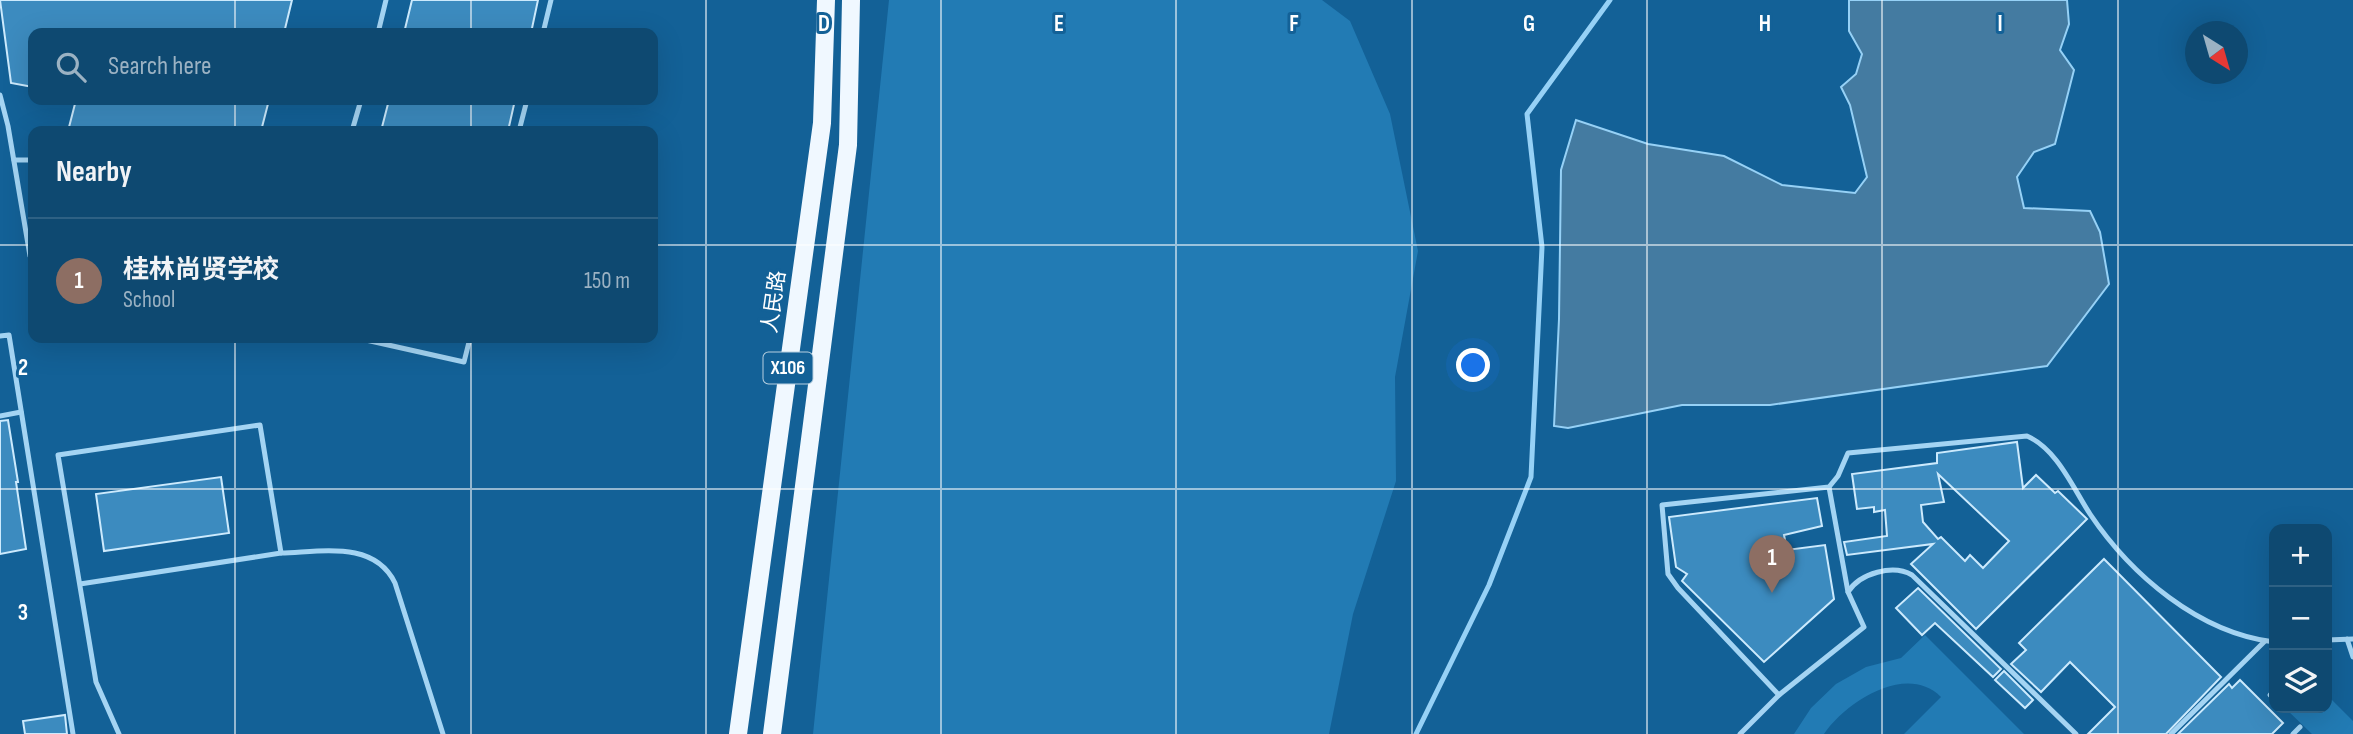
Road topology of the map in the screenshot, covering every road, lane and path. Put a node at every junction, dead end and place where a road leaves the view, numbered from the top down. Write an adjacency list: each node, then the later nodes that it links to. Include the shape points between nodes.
1 (386, 0): 5 (lane)
2 (551, 0): 6 (lane)
3 (826, 0): 34 (main road, 人民路 / X106, via 822,123)
4 (851, 0): 35 (main road, X106, via 848,145)
5 (378, 28)
6 (544, 28)
7 (0, 95): 12 (lane)
8 (359, 105): 10 (lane)
9 (526, 105): 11 (lane)
10 (353, 126)
11 (520, 126)
12 (13, 160): 13 (lane); 14 (lane)
13 (28, 160)
14 (28, 245)
15 (0, 336): 18 (lane, via 9,335)
16 (379, 343): 17 (lane, via 464,362)
17 (469, 343)
18 (21, 412): 19 (lane); 31 (lane)
19 (0, 415)
20 (1829, 487): 23 (lane); 26 (lane, via 1849,453 2029,436 2048,451 2093,517 2146,578 2215,624); 29 (lane, via 1662,505 1668,574)
21 (281, 553): 22 (lane); 22 (lane, via 260,425 58,455); 33 (lane, via 359,553 388,570)
22 (80, 583): 32 (lane, via 96,682)
23 (1848, 592): 29 (lane, via 1864,627); 37 (lane, via 1862,579 1882,572 1910,573)
24 (2350, 639): 25 (lane); 28 (lane)
25 (2332, 640)
26 (2265, 641): 27 (lane); 38 (lane)
27 (2269, 641)
28 (2353, 657)
29 (1779, 695): 36 (lane)
30 (2300, 727): 39 (lane)
31 (73, 734)
32 (120, 734)
33 (443, 734)
34 (738, 734)
35 (772, 734)
36 (1740, 734)
37 (2076, 734)
38 (2171, 734)
39 (2293, 734)

